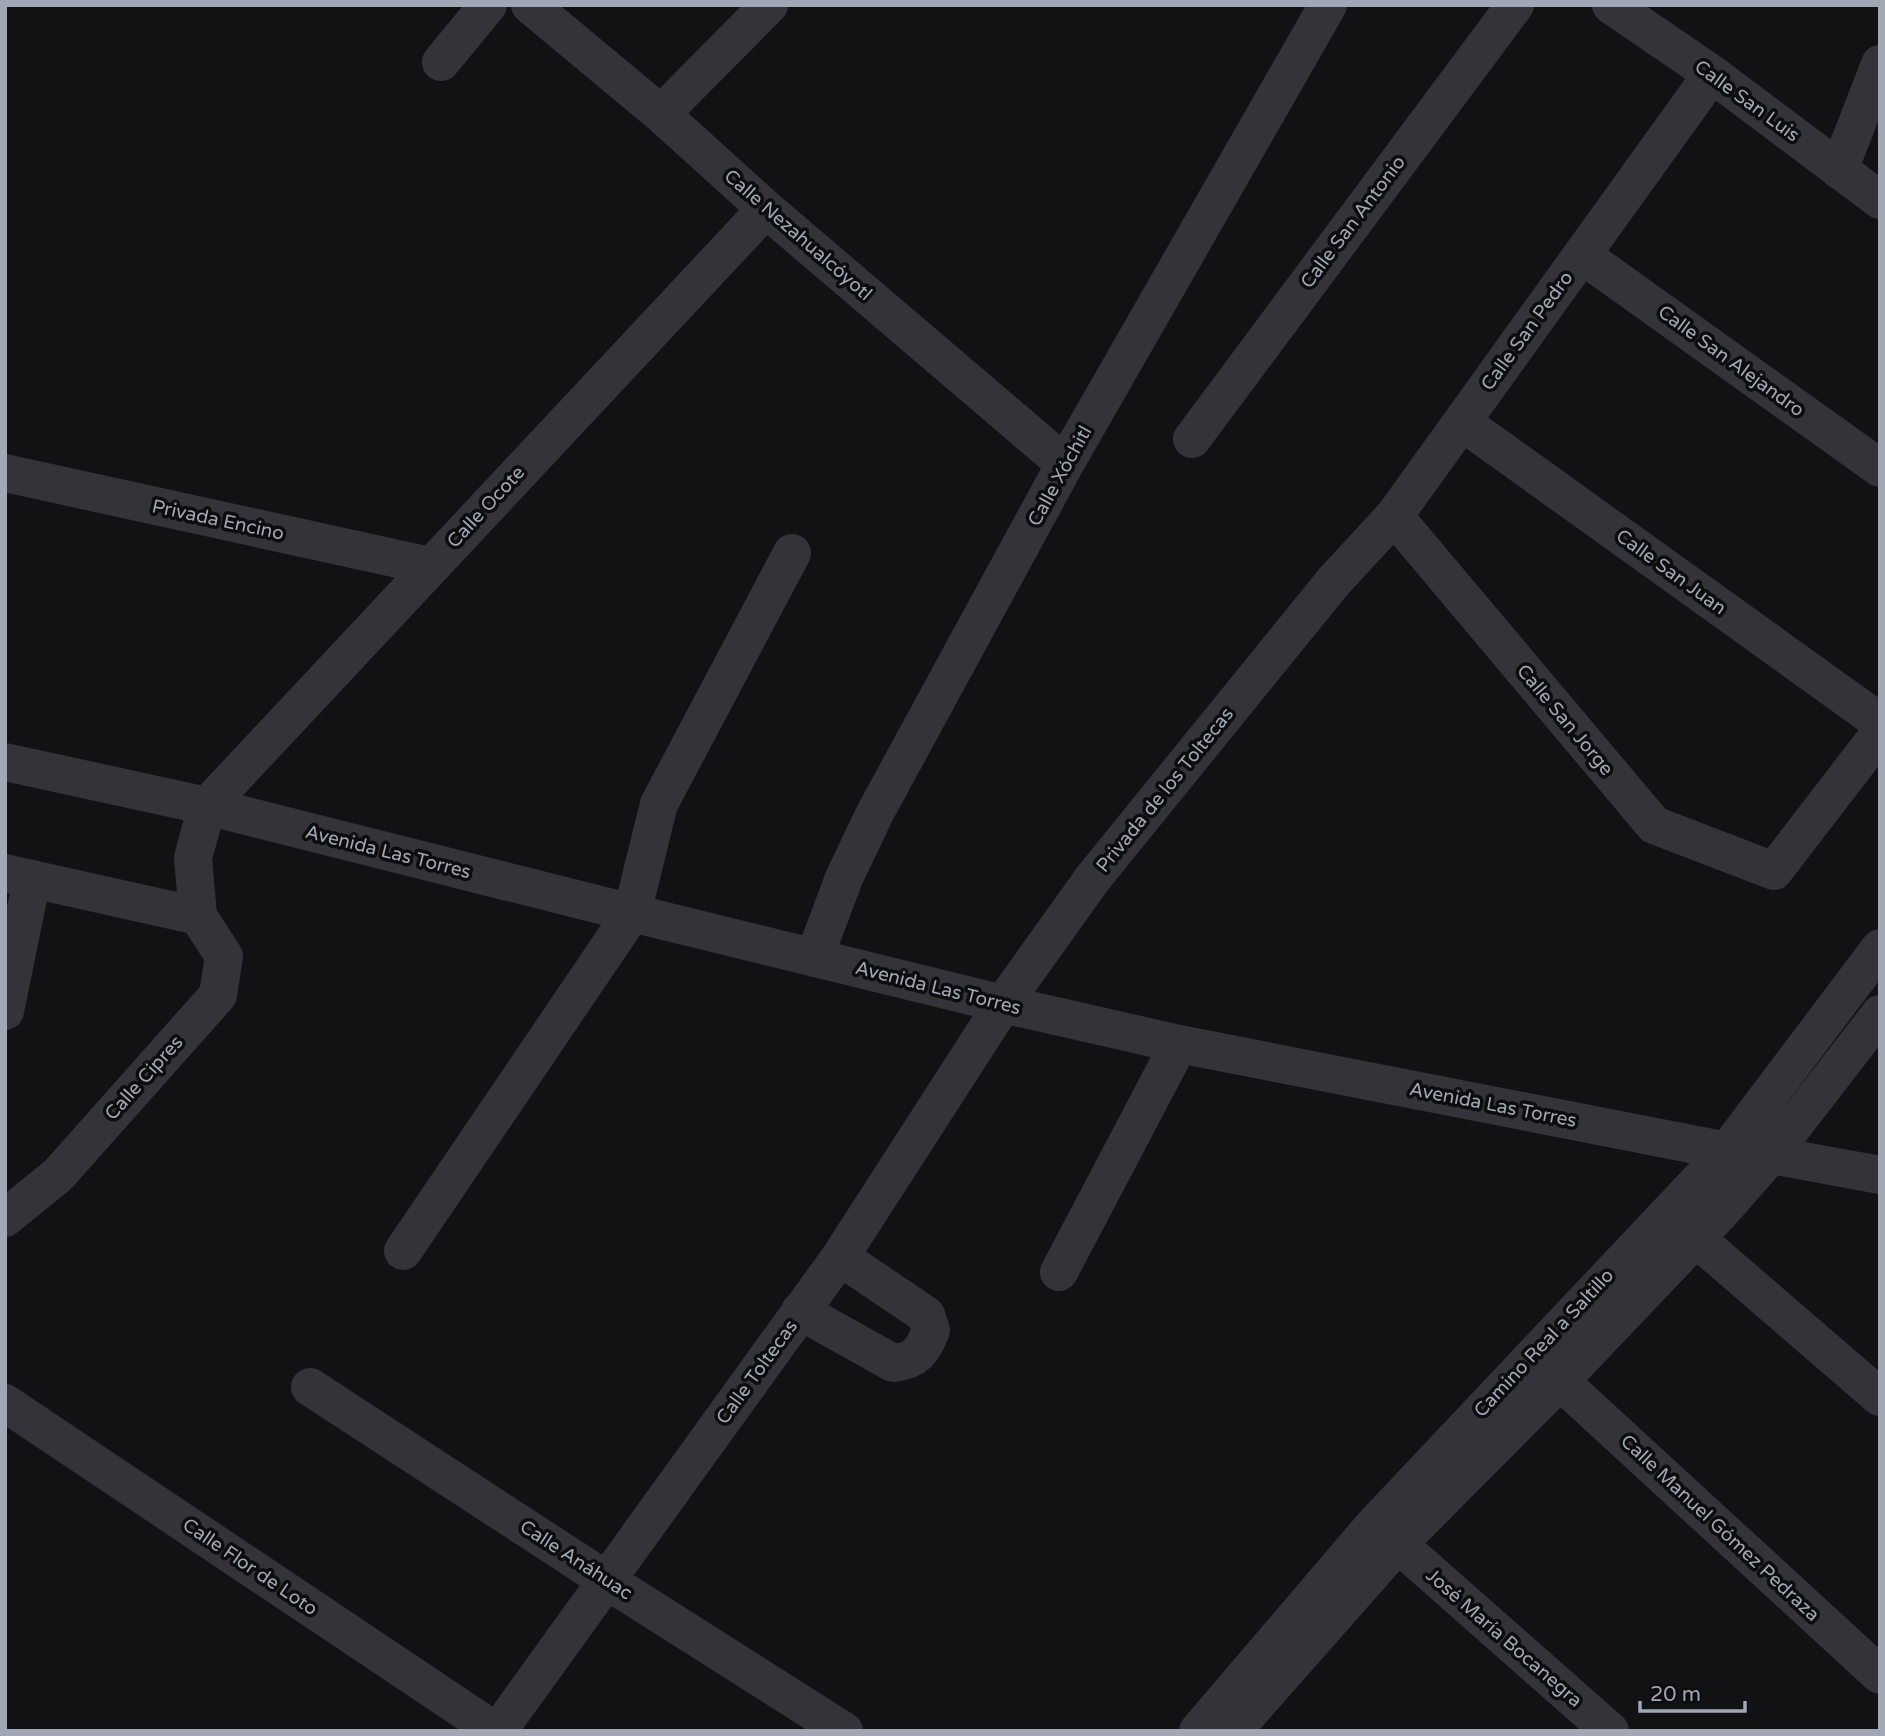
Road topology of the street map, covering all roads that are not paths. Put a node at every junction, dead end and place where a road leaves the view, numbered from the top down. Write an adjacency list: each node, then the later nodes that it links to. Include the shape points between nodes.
1 (488, 5): 7 (street)
2 (530, 5): 10 (street, Calle Nezahualcóyotl)
3 (769, 5): 10 (street)
4 (1328, 5): 17 (street, Calle Xóchitl)
5 (1515, 5): 16 (street, Calle San Antonio)
6 (1611, 5): 9 (street, Calle San Luis)
7 (441, 62)
8 (1880, 64): 11 (street)
9 (1712, 74): 11 (street, Calle San Luis); 14 (street, Calle San Pedro)
10 (661, 114): 13 (street, Calle Nezahualcóyotl)
11 (1839, 170): 12 (street, Calle San Luis)
12 (1880, 200)
13 (766, 209): 17 (street, Calle Nezahualcóyotl); 22 (street, Calle Ocote)
14 (1582, 255): 15 (street, Calle San Pedro); 18 (street, Calle San Alejandro)
15 (1462, 422): 20 (street, Calle San Pedro); 24 (street, Calle San Juan)
16 (1192, 439)
17 (1065, 464): 32 (street, Calle Xóchitl, via 874,813)
18 (1880, 468)
19 (5, 473): 22 (street, Privada Encino)
20 (1394, 516): 23 (street, Calle San Pedro); 25 (street, Calle San Jorge, via 1654,825 1774,871)
21 (792, 553): 29 (street, via 659,804)
22 (430, 566): 27 (street, Calle Ocote)
23 (1334, 581): 33 (street, Privada de los Toltecas, via 1093,878)
24 (1880, 722)
25 (1880, 733)
26 (5, 762): 27 (street, Avenida Las Torres)
27 (207, 806): 29 (street, Avenida Las Torres); 30 (street, via 192,858)
28 (19, 876): 30 (street); 34 (street)
29 (632, 913): 32 (street, Avenida Las Torres); 43 (street)
30 (198, 916): 41 (street, Calle Cipres, via 224,956 218,995 58,1175)
31 (1880, 948): 37 (street, Camino Real a Saltillo)
32 (814, 958): 33 (street, Avenida Las Torres)
33 (1003, 1004): 36 (street, Avenida Las Torres); 44 (street, Calle Toltecas)
34 (5, 1011)
35 (1880, 1014): 38 (street, Camino Real a Saltillo)
36 (1179, 1044): 37 (street, Avenida Las Torres); 45 (street)
37 (1727, 1151): 38 (street, Avenida Las Torres); 40 (street, Camino Real a Saltillo)
38 (1771, 1155): 39 (street, Avenida Las Torres); 42 (street, Camino Real a Saltillo)
39 (1880, 1175)
40 (1668, 1213): 42 (street); 56 (street, Camino Real a Saltillo, via 1373,1526)
41 (5, 1218)
42 (1696, 1238): 47 (street, Camino Real a Saltillo); 49 (street)
43 (403, 1251)
44 (840, 1257): 46 (street, Calle Toltecas); 46 (street, via 926,1315 931,1331 924,1348 907,1362 893,1363)
45 (1059, 1272)
46 (800, 1311): 52 (street, Calle Toltecas)
47 (1560, 1381): 51 (street, Camino Real a Saltillo); 53 (street, Calle Manuel Gómez Pedraza)
48 (310, 1387): 52 (street, Calle Anáhuac)
49 (1880, 1397)
50 (5, 1404): 54 (street, Calle Flor de Loto)
51 (1398, 1544): 57 (street, Camino Real a Saltillo); 58 (street, José María Bocanegra)
52 (606, 1580): 54 (street, Calle Toltecas); 55 (street, Calle Anáhuac)
53 (1880, 1675)
54 (496, 1731)
55 (844, 1731)
56 (1198, 1731)
57 (1233, 1731)
58 (1610, 1731)

